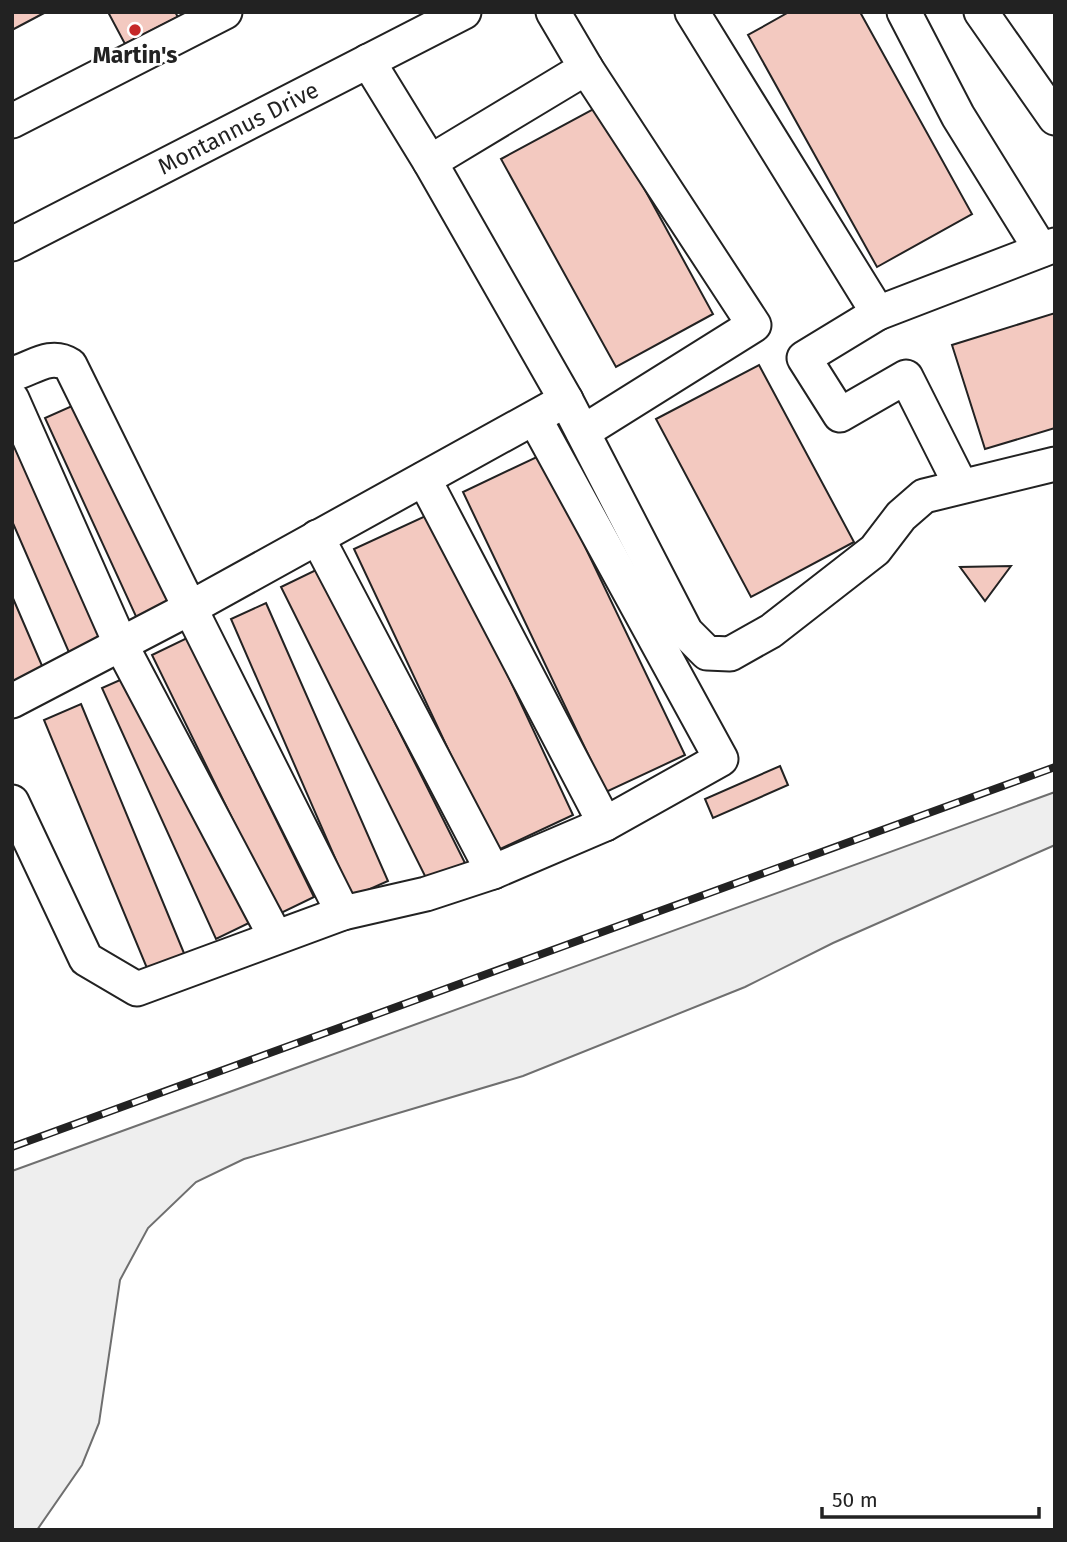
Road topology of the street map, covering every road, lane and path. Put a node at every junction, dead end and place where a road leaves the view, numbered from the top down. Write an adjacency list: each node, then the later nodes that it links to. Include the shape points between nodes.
1 (225, 12): 11 (street)
2 (464, 12): 7 (street, Montannus Drive)
3 (553, 12): 9 (street)
4 (692, 12): 15 (street)
5 (904, 12): 14 (street, via 958,116)
6 (981, 12): 10 (street)
7 (423, 21): 8 (street, Montannus Drive)
8 (368, 61): 12 (street); 13 (street, Montannus Drive)
9 (586, 68): 12 (street); 20 (street, via 754,326)
10 (1055, 118)
11 (12, 121)
12 (430, 162): 18 (street)
13 (12, 244)
14 (1048, 247): 15 (street)
15 (878, 313): 23 (street, via 804,358 840,415 906,377)
16 (12, 374): 25 (street, via 49,360 61,359 70,365)
17 (12, 399): 26 (street)
18 (566, 400): 19 (street); 20 (street)
19 (535, 419): 22 (street); 29 (street, via 721,759)
20 (583, 432): 23 (street, via 687,632 707,653 730,654 771,631 875,550 901,516 924,496)
21 (1055, 464): 23 (street)
22 (424, 479): 24 (street); 29 (street)
23 (961, 486)
24 (317, 537): 25 (street); 30 (street)
25 (190, 608): 26 (street); 31 (street)
26 (121, 645): 27 (street); 32 (street)
27 (12, 701)
28 (12, 802): 32 (street, via 86,960 137,989)
29 (605, 824): 30 (street)
30 (493, 872): 31 (street, via 426,894)
31 (343, 913): 32 (street)
32 (275, 936)

